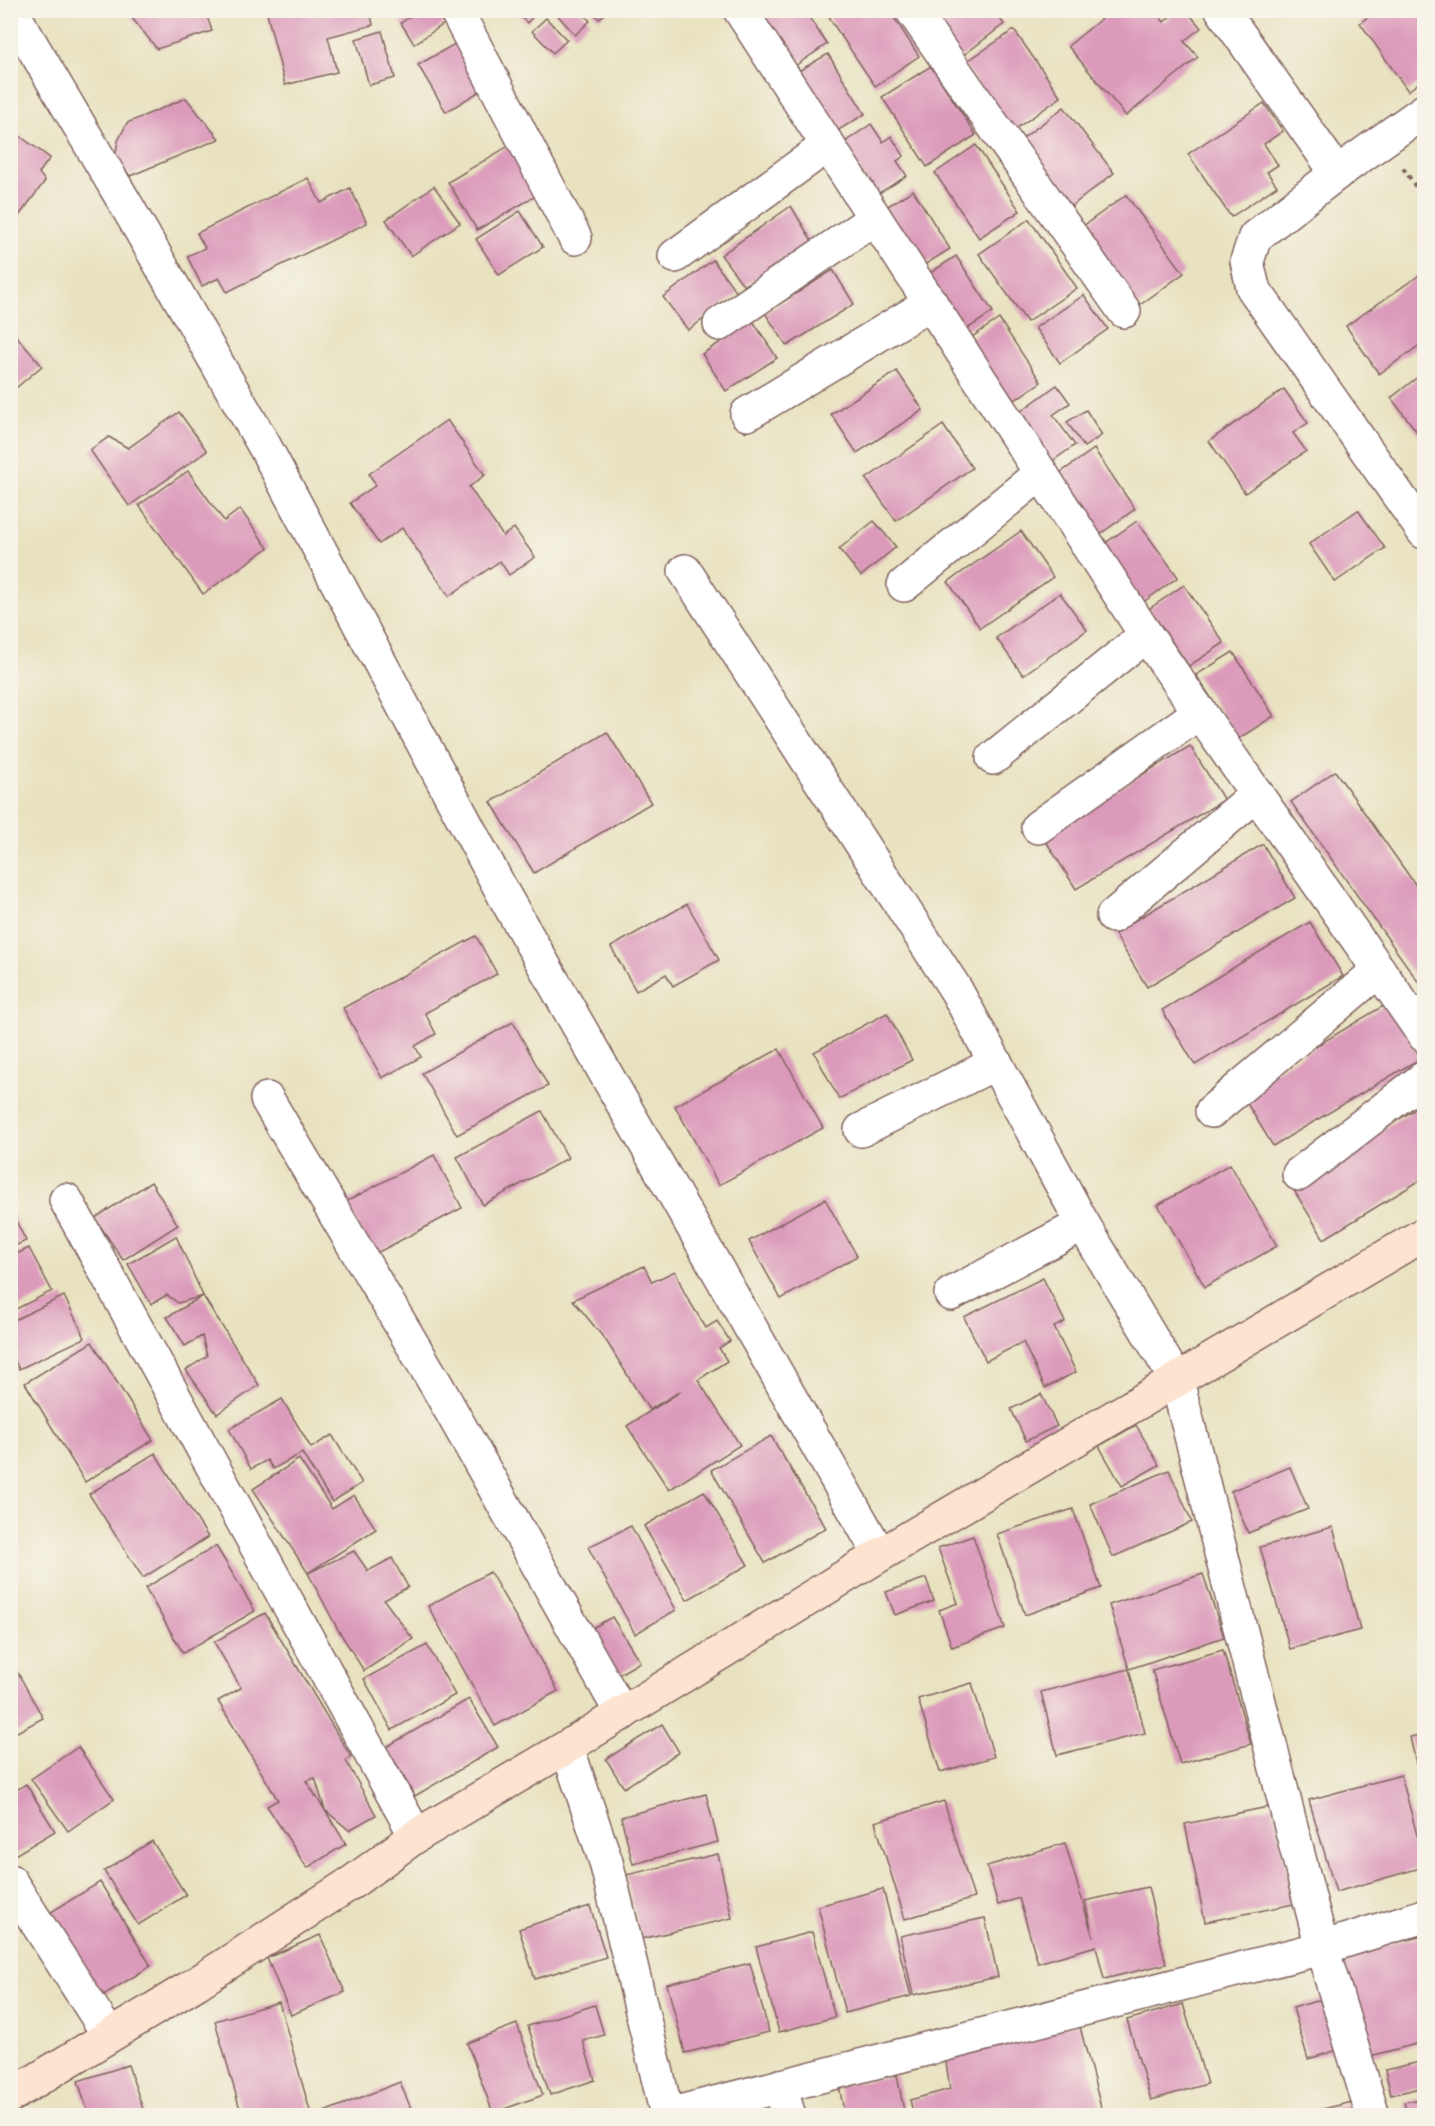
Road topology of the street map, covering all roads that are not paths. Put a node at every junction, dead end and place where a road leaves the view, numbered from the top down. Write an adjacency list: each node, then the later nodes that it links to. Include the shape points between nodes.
1 (11, 10): 39 (street, via 265,447 504,897)
2 (456, 10): 10 (street)
3 (740, 10): 7 (street)
4 (912, 10): 13 (street)
5 (1222, 10): 8 (street)
6 (1425, 111): 8 (street)
7 (828, 145): 9 (street); 11 (street)
8 (1337, 173): 17 (street, via 1255,237 1247,261 1253,288)
9 (876, 218): 12 (street); 14 (street)
10 (575, 238)
11 (675, 256)
12 (931, 303): 15 (street); 16 (street)
13 (1124, 311)
14 (720, 324)
15 (747, 414)
16 (1041, 473): 19 (street); 20 (street)
17 (1425, 532)
18 (685, 571): 28 (street, via 956,990)
19 (904, 585)
20 (1146, 634): 21 (street); 22 (street)
21 (1200, 712): 23 (street); 24 (street)
22 (993, 758)
23 (1257, 794): 25 (street); 26 (street)
24 (1038, 827)
25 (1113, 916)
26 (1378, 970): 27 (street); 31 (street)
27 (1425, 1035)
28 (996, 1063): 32 (street); 35 (street)
29 (1425, 1078): 33 (street)
30 (267, 1099): 40 (street, via 437,1386)
31 (1212, 1111)
32 (861, 1130)
33 (1299, 1174)
34 (66, 1200): 42 (street)
35 (1083, 1224): 37 (street); 38 (street)
36 (1425, 1234): 38 (street)
37 (951, 1293)
38 (1178, 1381): 39 (street); 45 (street)
39 (880, 1555): 40 (street)
40 (622, 1714): 41 (street)
41 (567, 1747): 42 (street); 49 (street, via 606,1862)
42 (416, 1836): 46 (street, via 294,1921)
43 (10, 1881): 46 (street)
44 (1425, 1916): 45 (street)
45 (1322, 1948): 48 (street); 50 (street)
46 (109, 2035): 47 (street)
47 (10, 2096)
48 (784, 2101): 49 (street)
49 (665, 2115)
50 (1373, 2115)

